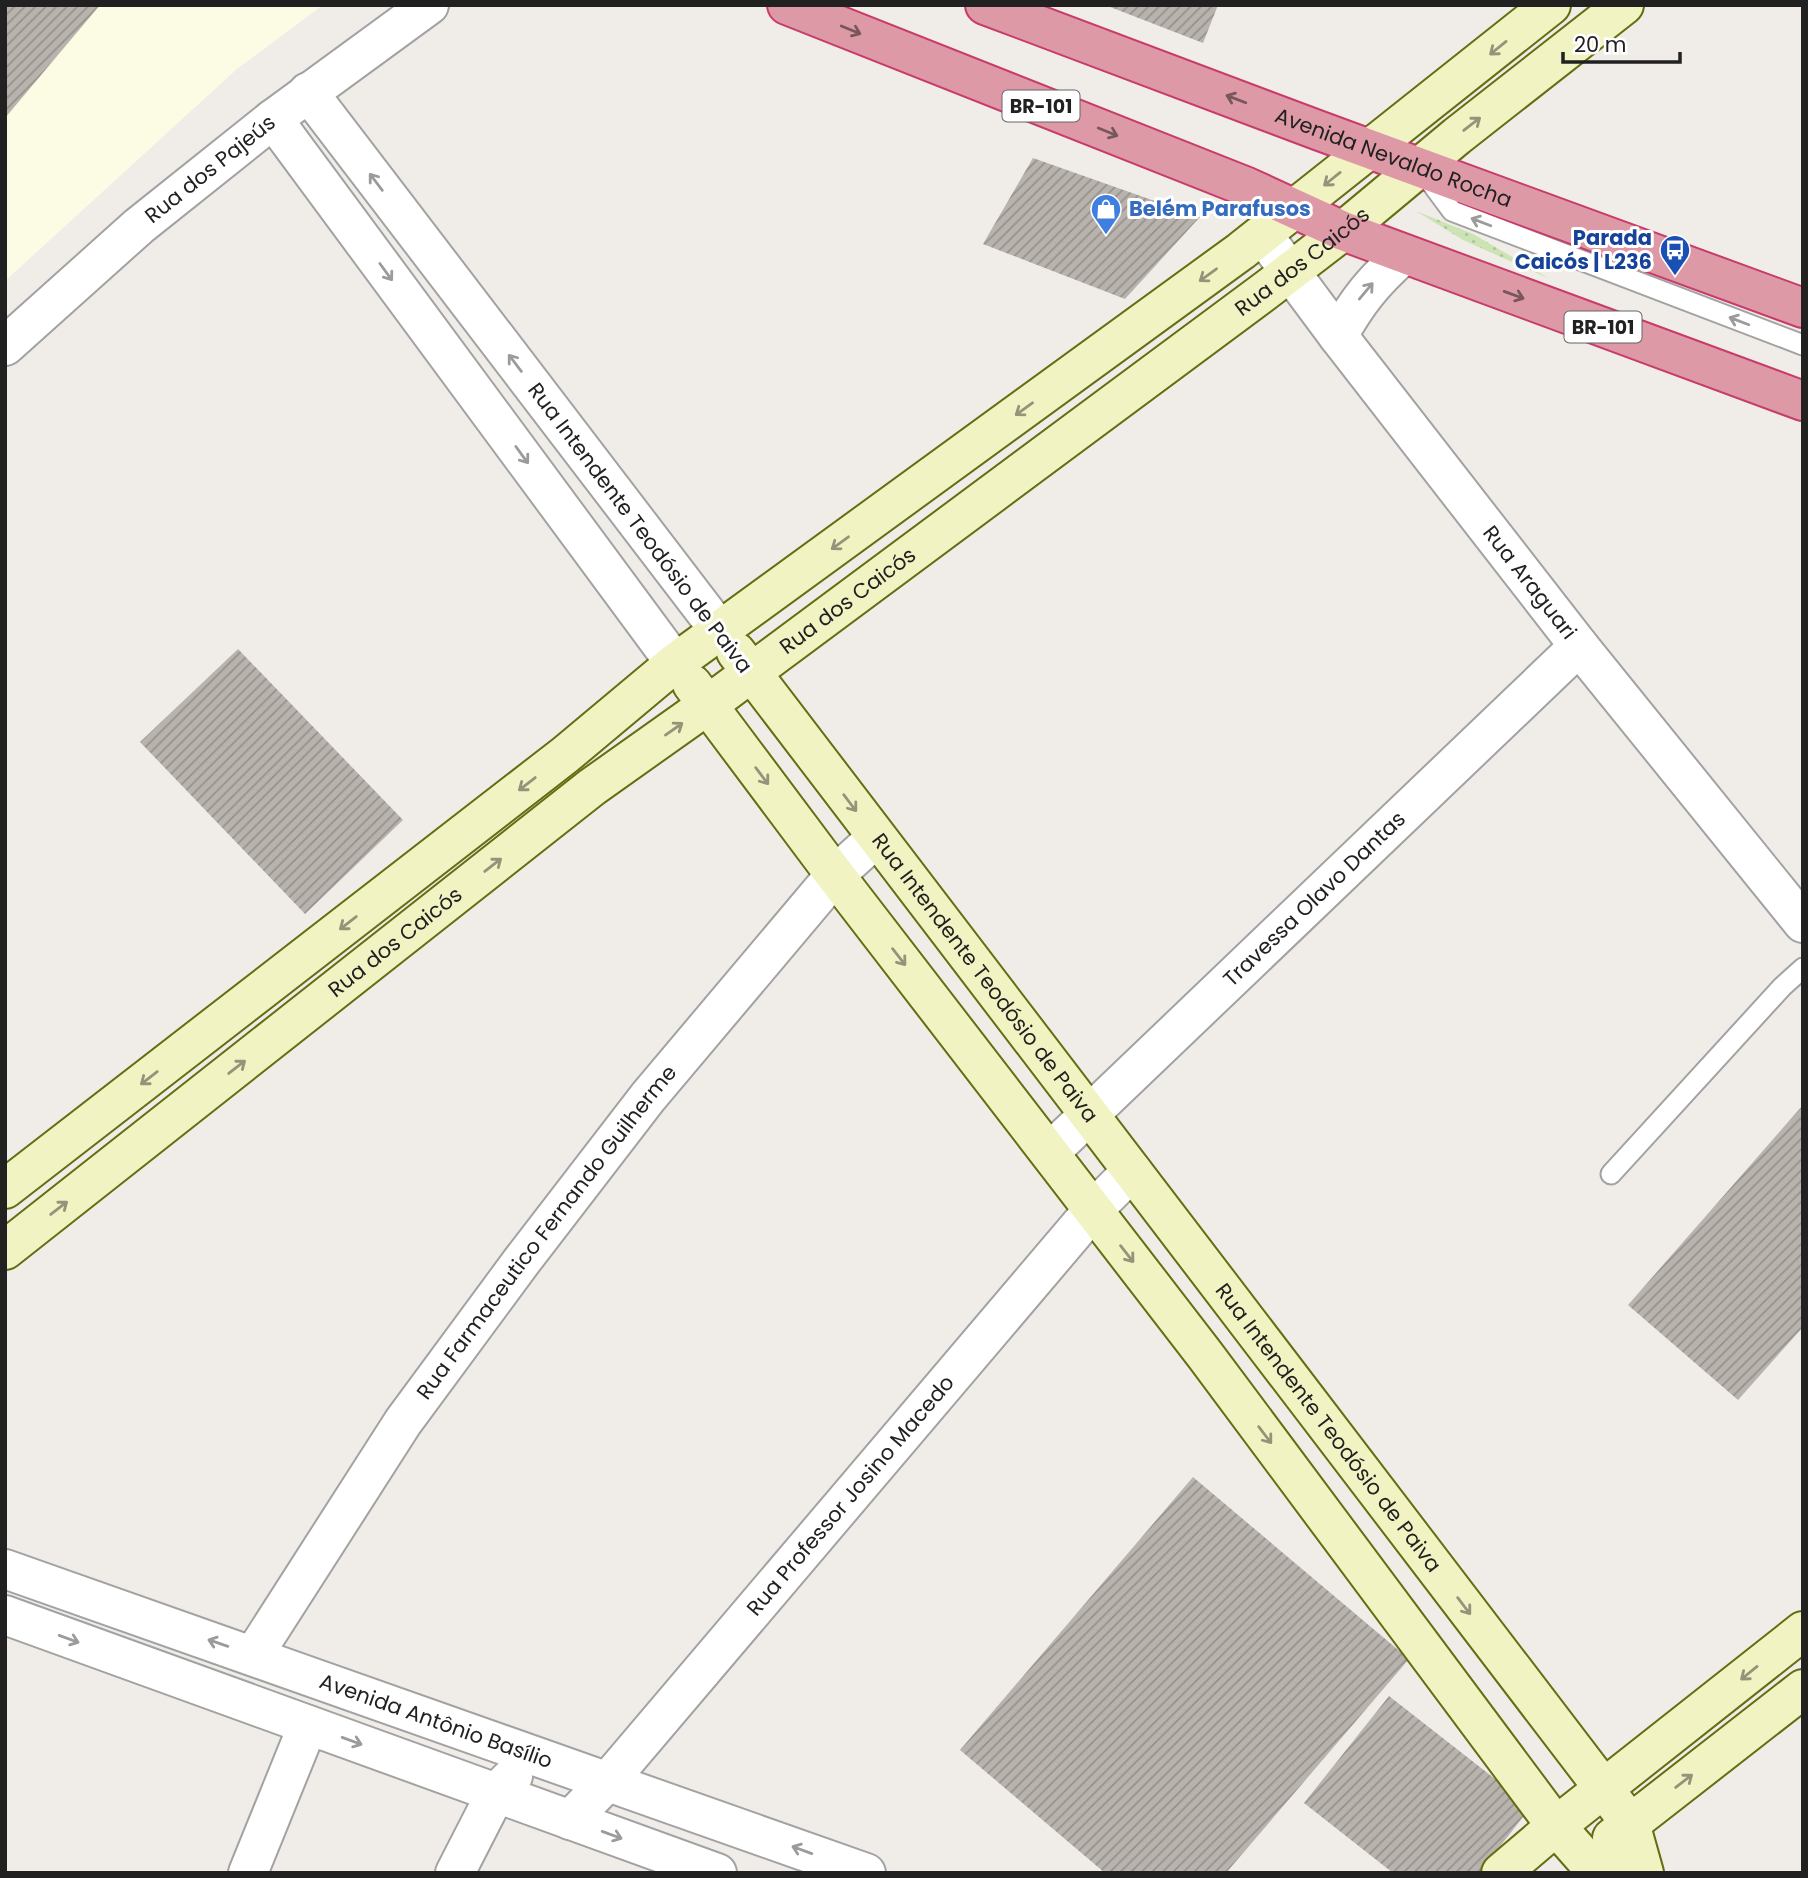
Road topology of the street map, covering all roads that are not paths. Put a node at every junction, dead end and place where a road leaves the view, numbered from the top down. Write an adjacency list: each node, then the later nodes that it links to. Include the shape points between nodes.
1 (429, 5): 6 (street, Rua dos Pajeús)
2 (787, 5): 10 (highway, BR-101, one-way to 10)
3 (985, 5): 8 (highway, Avenida Nevaldo Rocha, one-way to 3)
4 (1551, 5): 8 (street, one-way to 8)
5 (1624, 5): 9 (street, Rua dos Caicós, one-way to 5)
6 (308, 92): 7 (street, Rua dos Pajeús); 20 (street, Rua Intendente Teodósio de Paiva, one-way to 6)
7 (273, 119): 18 (street, Rua dos Pajeús, via 139,226); 22 (street, one-way to 22)
8 (1368, 149): 9 (highway, Avenida Nevaldo Rocha); 10 (street, one-way to 10)
9 (1419, 167): 11 (street, Rua dos Caicós); 15 (highway, Avenida Nevaldo Rocha); 17 (lane, one-way to 9, via 1452,211)
10 (1295, 209): 11 (highway, BR-101); 12 (street)
11 (1343, 231): 13 (highway, BR-101); 14 (street, Rua dos Caicós)
12 (1263, 235): 14 (street, Rua Araguari); 20 (street, one-way to 20)
13 (1404, 254): 16 (street, one-way to 13, via 1357,302); 19 (highway, BR-101, one-way to 19)
14 (1291, 271): 16 (street, Rua Araguari); 23 (street, Rua dos Caicós)
15 (1803, 308)
16 (1338, 336): 21 (street, Rua Araguari)
17 (1803, 345)
18 (5, 346)
19 (1803, 401)
20 (720, 631): 22 (street); 23 (street, Rua Intendente Teodósio de Paiva)
21 (1579, 646): 29 (street, Rua Araguari); 31 (street, Travessa Olavo Dantas)
22 (675, 663): 24 (street); 25 (street)
23 (750, 672): 24 (street, Rua dos Caicós); 27 (street, Rua Intendente Teodósio de Paiva, one-way to 27)
24 (709, 704): 26 (street, Rua dos Caicós, one-way to 24); 28 (street, one-way to 28)
25 (565, 755): 26 (street); 35 (street, one-way to 35)
26 (592, 787): 37 (street, Rua dos Caicós, one-way to 26)
27 (876, 838): 28 (street, Rua Farmaceutico Fernando Guilherme); 31 (street, Rua Intendente Teodósio de Paiva)
28 (835, 875): 32 (street, one-way to 32); 43 (street, Rua Farmaceutico Fernando Guilherme, via 648,1097 521,1262 403,1422)
29 (1803, 923)
30 (1803, 968): 34 (lane)
31 (1090, 1115): 32 (street, Travessa Olavo Dantas); 33 (street, Rua Intendente Teodósio de Paiva)
32 (1050, 1152): 36 (street)
33 (1132, 1171): 36 (street, Rua Professor Josino Macedo); 38 (street, Rua Intendente Teodósio de Paiva)
34 (1611, 1174)
35 (5, 1189)
36 (1093, 1210): 39 (street, one-way to 39); 47 (street, Rua Professor Josino Macedo)
37 (5, 1250)
38 (1246, 1320): 39 (street); 48 (street, Rua Intendente Teodósio de Paiva, one-way to 48)
39 (1205, 1355): 52 (street, one-way to 52)
40 (5, 1569): 43 (street, Avenida Antônio Basílio, one-way to 40)
41 (5, 1615): 45 (street, one-way to 45)
42 (1803, 1631): 48 (street, one-way to 48)
43 (253, 1656): 46 (street, Avenida Antônio Basílio)
44 (1803, 1689): 51 (street, one-way to 44)
45 (308, 1725): 49 (street, one-way to 49); 54 (street)
46 (533, 1754): 47 (street, Avenida Antônio Basílio); 49 (street)
47 (609, 1780): 50 (street, Rua Professor Josino Macedo); 57 (street, Avenida Antônio Basílio, one-way to 47)
48 (1603, 1790): 51 (street, Rua Intendente Teodósio de Paiva); 52 (street)
49 (496, 1793): 50 (street); 55 (street)
50 (570, 1820): 56 (street, one-way to 56)
51 (1630, 1823): 53 (street); 59 (street, Rua Intendente Teodósio de Paiva)
52 (1556, 1826): 53 (street); 58 (street)
53 (1590, 1868)
54 (248, 1873)
55 (456, 1873)
56 (717, 1873)
57 (866, 1873)
58 (1501, 1873)
59 (1644, 1873)

